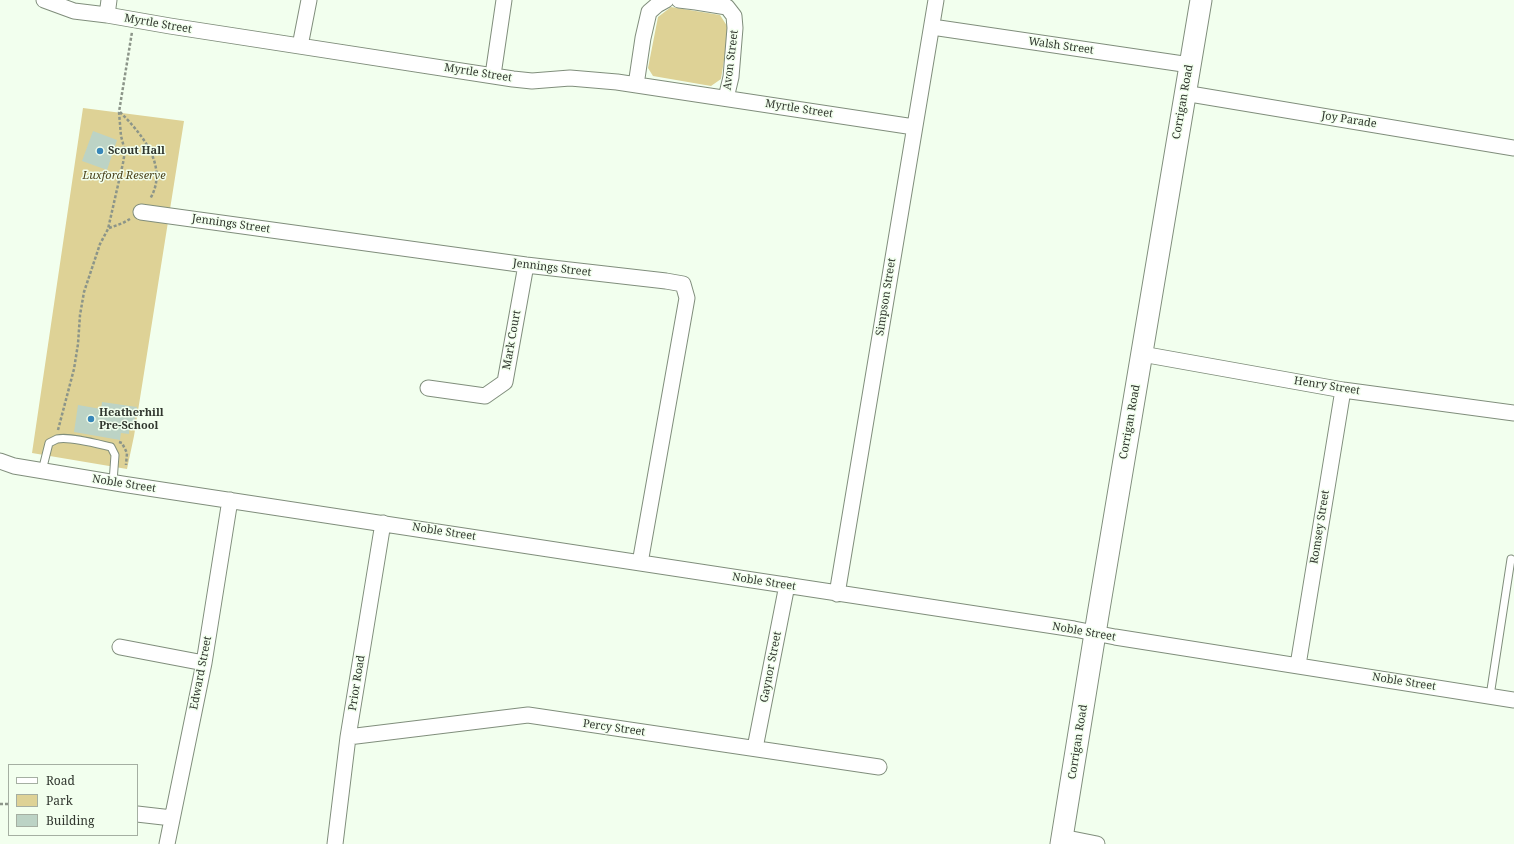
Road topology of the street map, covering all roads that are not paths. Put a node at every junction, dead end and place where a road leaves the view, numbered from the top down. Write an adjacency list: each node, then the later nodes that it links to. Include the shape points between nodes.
1 (44, 0): 9 (street, Myrtle Street, via 74,11)
2 (309, 0): 11 (street)
3 (504, 0): 13 (street)
4 (666, 0): 14 (street, via 650,12)
5 (679, 0): 8 (street, Avon Street)
6 (936, 0): 10 (street, Simpson Street)
7 (1201, 0): 12 (main road, Corrigan Road)
8 (696, 1): 16 (street, Avon Street, via 727,7 734,16 731,77)
9 (108, 7): 11 (street, Myrtle Street, via 133,20)
10 (932, 27): 12 (street, Walsh Street); 17 (street, Simpson Street)
11 (300, 46): 13 (street, Myrtle Street)
12 (1190, 65): 15 (main road, Corrigan Road)
13 (493, 75): 14 (street, Myrtle Street, via 532,81 570,78)
14 (636, 85): 16 (street, Myrtle Street)
15 (1184, 93): 18 (street, Joy Parade); 21 (main road, Corrigan Road)
16 (726, 98): 17 (street, Myrtle Street)
17 (914, 127): 34 (street, Simpson Street)
18 (1514, 148)
19 (141, 212): 20 (street, Jennings Street)
20 (526, 265): 22 (street, Mark Court, via 505,382 485,396); 32 (street, Jennings Street, via 683,284 687,298)
21 (1142, 354): 23 (street, Henry Street); 35 (main road, Corrigan Road)
22 (428, 388)
23 (1343, 390): 24 (street, Henry Street); 38 (street, Romsey Street)
24 (1514, 413)
25 (0, 461): 26 (street, Noble Street)
26 (7, 466): 27 (street, Noble Street)
27 (42, 471): 28 (street, Noble Street); 28 (lane, via 49,443 57,439 96,443 111,447 115,455)
28 (113, 482): 29 (street, Noble Street)
29 (230, 500): 30 (street, Noble Street); 37 (street, Edward Street)
30 (383, 523): 32 (street, Noble Street); 41 (street, Prior Road)
31 (1511, 559): 39 (lane)
32 (640, 563): 33 (street, Noble Street)
33 (787, 585): 34 (street, Noble Street); 42 (street, Gaynor Street)
34 (837, 594): 35 (street, Noble Street)
35 (1095, 634): 38 (street, Noble Street); 46 (main road, Corrigan Road)
36 (120, 647): 37 (street)
37 (204, 663): 45 (street, Edward Street)
38 (1298, 665): 39 (street, Noble Street)
39 (1490, 696): 40 (street, Noble Street)
40 (1514, 700)
41 (348, 737): 42 (street, Percy Street, via 528,716); 48 (street, Prior Road)
42 (755, 748): 43 (street, Percy Street)
43 (879, 767)
44 (138, 814): 45 (street)
45 (172, 818): 47 (street, Edward Street)
46 (1061, 841): 49 (street)
47 (167, 844)
48 (335, 844)
49 (1097, 844)

